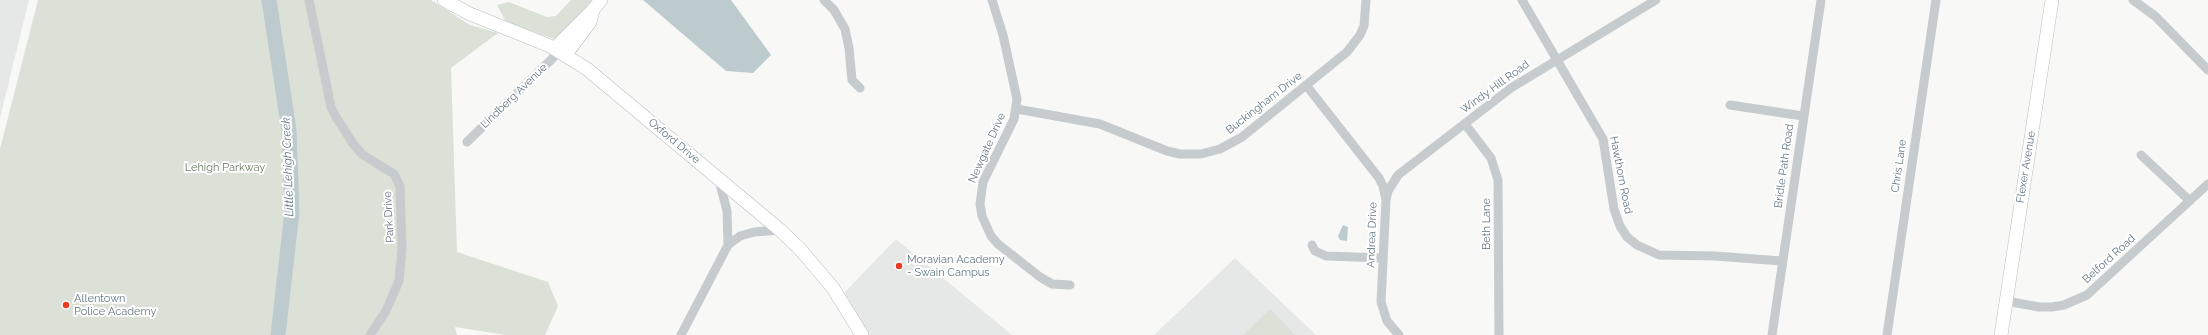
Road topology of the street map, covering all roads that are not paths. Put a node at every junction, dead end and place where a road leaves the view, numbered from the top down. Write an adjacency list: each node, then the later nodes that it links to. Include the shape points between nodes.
1 (309, 0): 35 (street, Park Drive, via 331,107 354,145 363,154 394,174 400,186 402,249 399,281 386,311)
2 (444, 0): 13 (main road, Oxford Drive, via 470,14)
3 (824, 0): 17 (street, via 834,10 845,29 852,80)
4 (992, 0): 19 (street, Newgate Drive, via 1004,35)
5 (1366, 0): 16 (street, Buckingham Drive, via 1364,26 1354,44)
6 (1522, 0): 14 (street, Hawthorn Road)
7 (1656, 0): 14 (street, Windy Hill Road)
8 (1821, 0): 20 (street, Bridle Path Road)
9 (1936, 0): 41 (street, Chris Lane)
10 (2052, 0): 34 (main road, Flexer Avenue)
11 (2133, 0): 15 (street, via 2155,16)
12 (597, 5): 13 (main road, Lindberg Avenue, via 590,22 570,49)
13 (560, 51): 22 (street, Lindberg Avenue); 24 (main road, Oxford Drive, via 588,69)
14 (1557, 58): 21 (street, Windy Hill Road, via 1511,88); 32 (street, Hawthorn Road, via 1603,138 1617,219 1636,245 1669,257 1715,256)
15 (2208, 70)
16 (1306, 85): 19 (street, Buckingham Drive, via 1233,143 1214,151 1194,155 1167,151 1094,123); 26 (street, Andrea Drive, via 1379,178)
17 (860, 88)
18 (1730, 105): 20 (street)
19 (1017, 109): 33 (street, Newgate Drive, via 983,182 980,204 982,216 988,231 998,244 1040,277 1052,284)
20 (1803, 116): 32 (street, Bridle Path Road)
21 (1464, 124): 26 (street, Windy Hill Road, via 1398,176 1388,191); 39 (street, Beth Lane, via 1491,158 1498,180)
22 (467, 142)
23 (2141, 155): 27 (street)
24 (719, 179): 28 (main road, Oxford Drive); 29 (street, via 727,211)
25 (2208, 184): 27 (street, Belford Road)
26 (1386, 200): 31 (street, Andrea Drive)
27 (2190, 201): 34 (street, Belford Road, via 2092,292 2076,301 2052,307 2039,307)
28 (780, 230): 29 (street, via 740,236); 37 (main road, Oxford Drive, via 833,288)
29 (728, 245): 36 (street)
30 (1312, 245): 31 (street, via 1315,251 1326,256)
31 (1383, 258): 38 (street, Andrea Drive, via 1383,311 1387,321)
32 (1782, 262): 40 (street, Bridle Path Road)
33 (1070, 285)
34 (2006, 301): 42 (main road, Flexer Avenue)
35 (370, 335)
36 (681, 335)
37 (862, 335)
38 (1399, 335)
39 (1498, 335)
40 (1772, 335)
41 (1887, 335)
42 (2001, 335)

